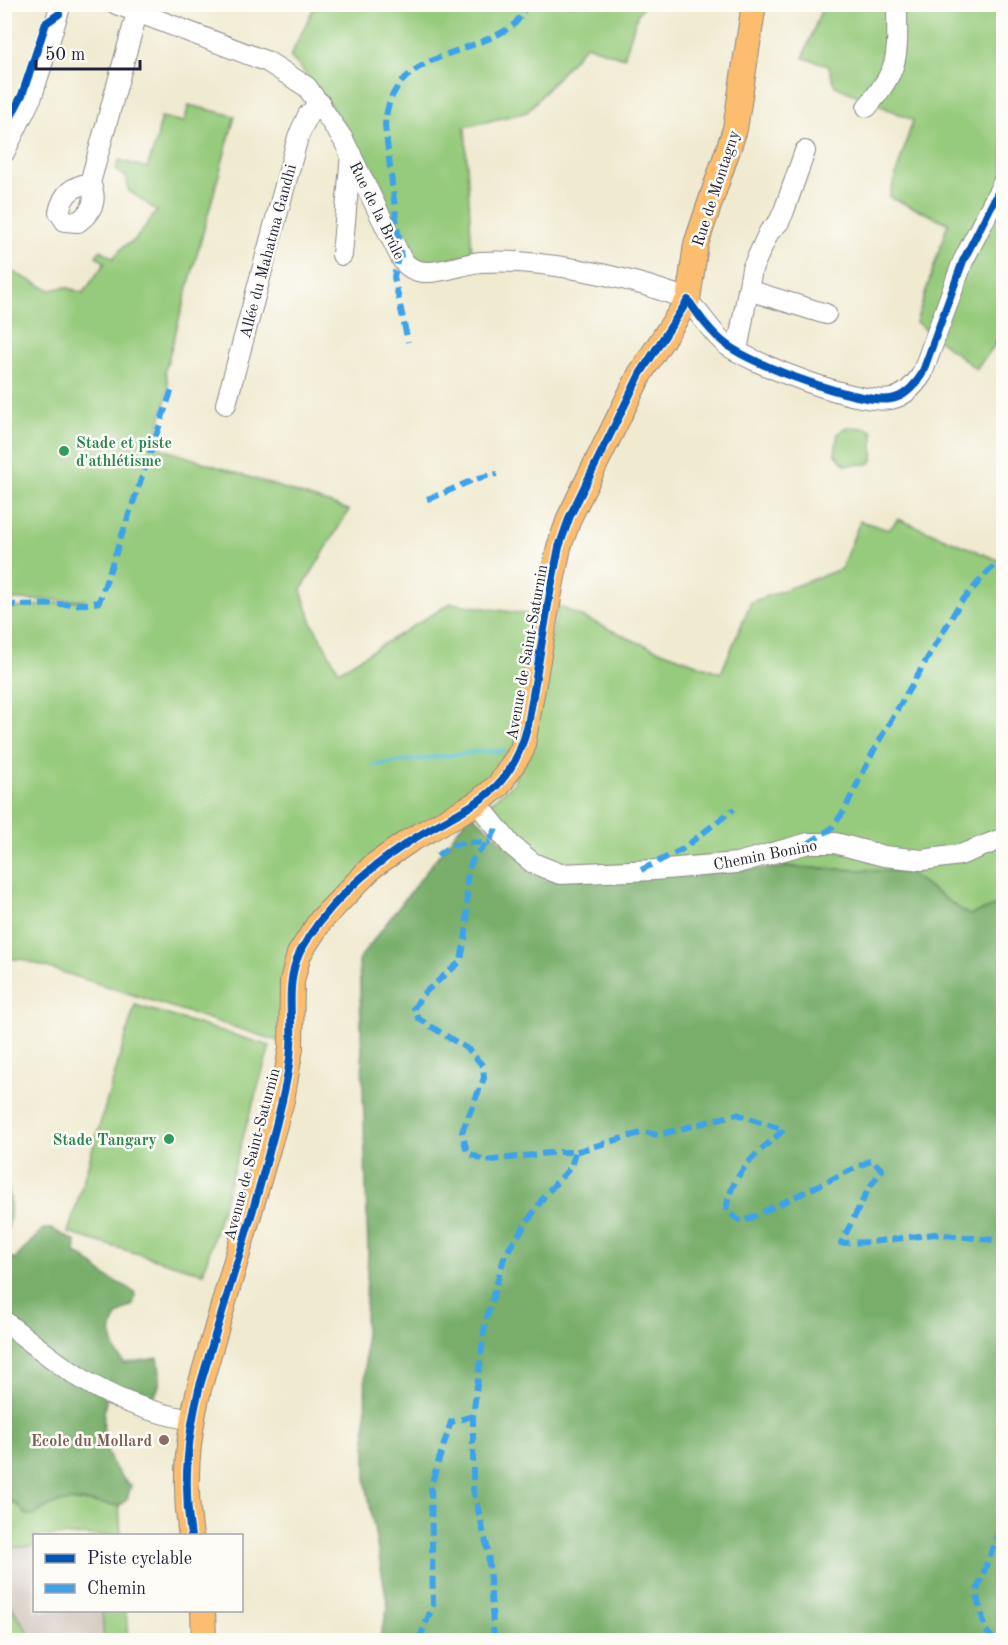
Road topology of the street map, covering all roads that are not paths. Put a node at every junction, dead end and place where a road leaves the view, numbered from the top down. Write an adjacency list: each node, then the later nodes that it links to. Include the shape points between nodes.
1 (61, 4): 9 (street, via 32,96)
2 (116, 4): 5 (street, Rue de la Brûle)
3 (754, 4): 15 (main road, Rue de Montagny, via 735,129 696,244)
4 (897, 4): 7 (street, via 897,62)
5 (140, 9): 6 (street, Rue de la Brûle, via 268,62 294,76); 12 (street)
6 (320, 103): 10 (street, Rue de la Brûle); 18 (street, Allée du Mahatma Gandhi, via 308,115 298,137)
7 (867, 107)
8 (805, 151): 14 (street, via 784,211 752,269)
9 (4, 153)
10 (351, 154): 13 (street); 15 (street, Rue de la Brûle, via 401,258 415,271 428,273 509,261 610,277)
11 (1004, 181): 17 (street, via 963,261 921,374 904,393 891,399 876,399 822,387)
12 (90, 183)
13 (342, 255)
14 (748, 290): 16 (street); 17 (street)
15 (688, 300): 17 (street, via 712,332); 19 (main road, Avenue de Saint-Saturnin, via 640,374 570,516 559,547 522,750 499,785)
16 (826, 315)
17 (737, 351)
18 (226, 404)
19 (477, 803): 20 (street, Chemin Bonino, via 511,844 533,862 560,874 737,862 809,843 836,843 884,856 922,860 960,855); 22 (main road, Avenue de Saint-Saturnin, via 373,866 321,920 299,954 292,981 291,1048 282,1100)
20 (1004, 838)
21 (4, 1321): 22 (street, via 90,1386 157,1414)
22 (192, 1420): 23 (main road, Avenue de Saint-Saturnin, via 186,1501)
23 (191, 1534)
24 (204, 1612): 25 (main road)
25 (204, 1641)

